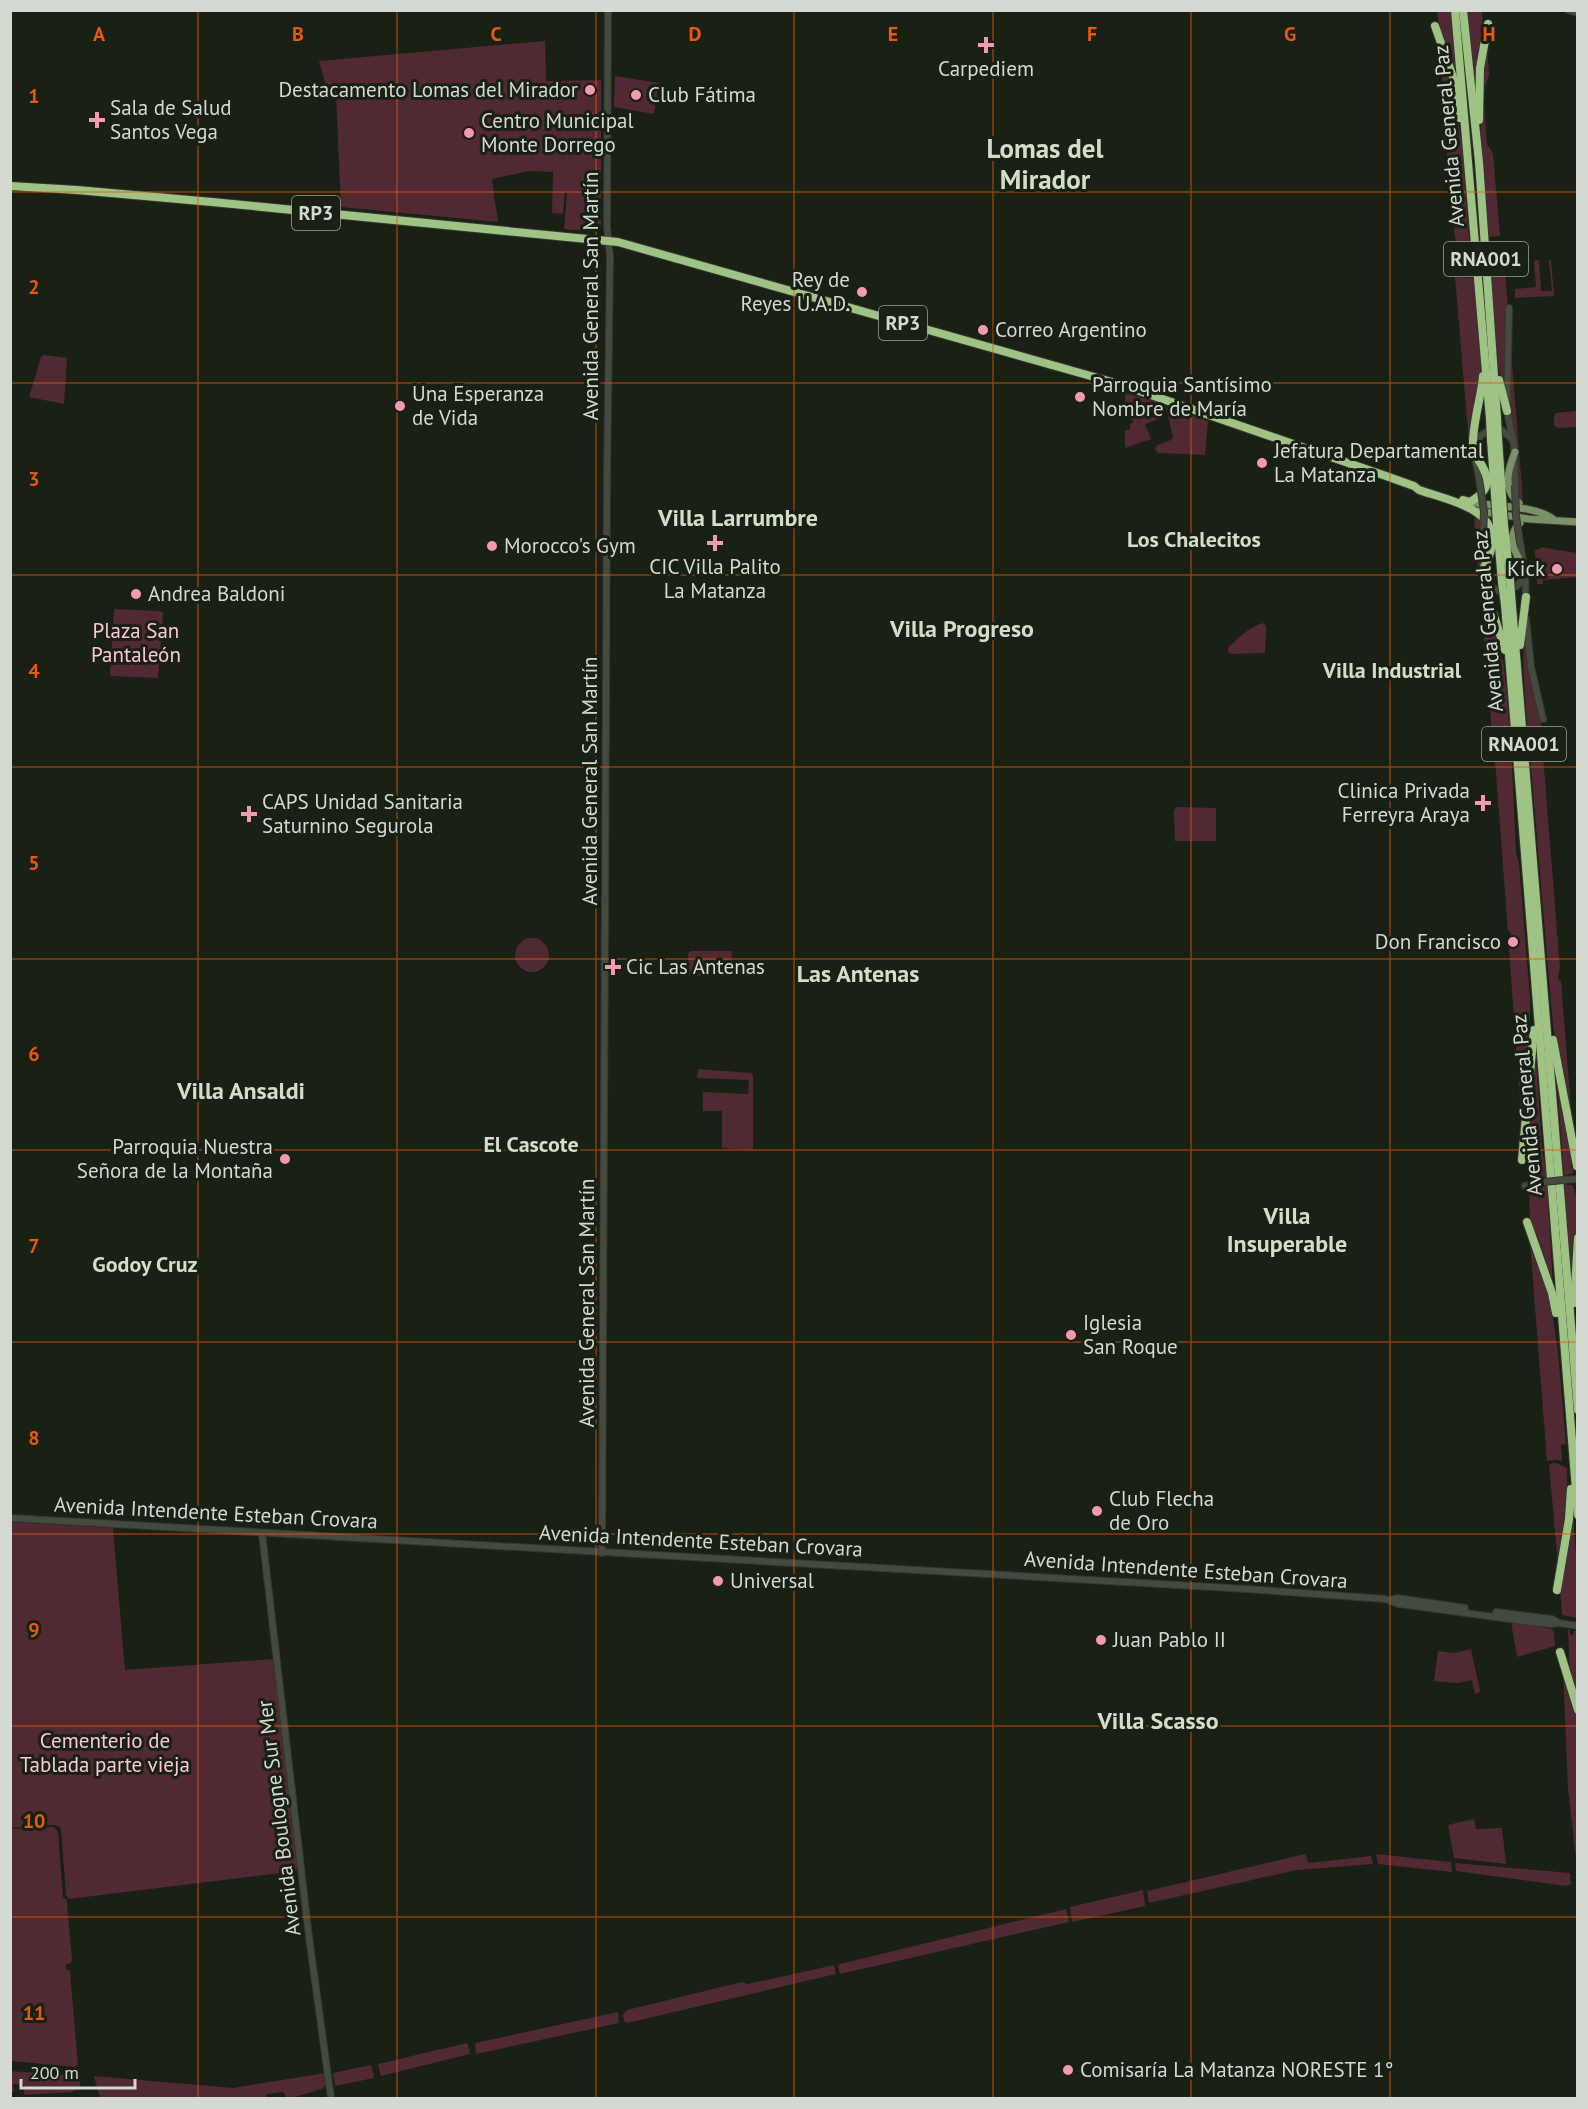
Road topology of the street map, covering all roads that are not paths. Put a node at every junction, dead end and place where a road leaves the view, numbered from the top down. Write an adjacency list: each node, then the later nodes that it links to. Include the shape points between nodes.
1 (608, 10): 11 (main road, Avenida General San Martín)
2 (1455, 10): 9 (highway, Avenida General Paz / RNA001)
3 (1463, 10): 8 (highway, Avenida General Paz / RNA001)
4 (1568, 10): 5 (main road)
5 (1578, 13)
6 (1488, 24): 8 (highway, via 1480,68)
7 (1435, 26): 9 (highway, via 1455,87)
8 (1479, 162): 13 (highway, Avenida General Paz / RNA001)
9 (1470, 173): 13 (highway, Avenida General Paz / RNA001)
10 (10, 186): 11 (highway, RP3)
11 (608, 240): 17 (highway, RP3, via 1119,384); 40 (main road, Avenida General San Martín)
12 (1509, 308): 14 (main road)
13 (1489, 356): 14 (highway); 16 (highway, via 1473,434); 23 (highway, Avenida General Paz / RNA001, bridge)
14 (1507, 411): 15 (main road)
15 (1514, 449): 16 (main road, via 1509,435 1495,428 1484,433); 18 (main road, via 1508,486 1511,496); 21 (main road, bridge, via 1516,516)
16 (1474, 450): 17 (highway, via 1488,483); 20 (main road, bridge, via 1484,510)
17 (1471, 505): 18 (main road); 20 (highway, via 1491,531 1492,544)
18 (1528, 515): 19 (main road, via 1548,521); 21 (main road, via 1512,538)
19 (1578, 522)
20 (1484, 572): 21 (main road, via 1491,587 1504,592 1517,586); 23 (highway, via 1487,594)
21 (1525, 572): 22 (main road)
22 (1526, 597): 23 (highway); 24 (main road, via 1527,640)
23 (1515, 676): 25 (highway, Avenida General Paz / RNA001); 26 (highway, Avenida General Paz / RNA001)
24 (1543, 719)
25 (1544, 992): 28 (highway); 34 (highway, Avenida General Paz / RNA001)
26 (1535, 997): 27 (highway); 33 (highway, Avenida General Paz / RNA001)
27 (1522, 1160)
28 (1577, 1166)
29 (1578, 1179): 30 (main road, bridge)
30 (1525, 1186)
31 (1527, 1222): 33 (highway, via 1552,1293)
32 (1578, 1238): 34 (highway)
33 (1564, 1354): 36 (highway, Avenida General Paz / RNA001)
34 (1573, 1358): 35 (highway, Avenida General Paz / RNA001)
35 (1578, 1410)
36 (1572, 1458): 37 (highway, Avenida General Paz / RNA001); 41 (highway, via 1570,1514)
37 (1578, 1515)
38 (10, 1518): 39 (main road, Avenida Intendente Esteban Crovara)
39 (262, 1533): 40 (main road, Avenida Intendente Esteban Crovara); 45 (main road, Avenida Boulogne Sur Mer)
40 (602, 1552): 42 (main road, Avenida Intendente Esteban Crovara, via 1397,1598)
41 (1557, 1590)
42 (1578, 1626)
43 (1560, 1652): 44 (highway)
44 (1578, 1710)
45 (331, 2098)

